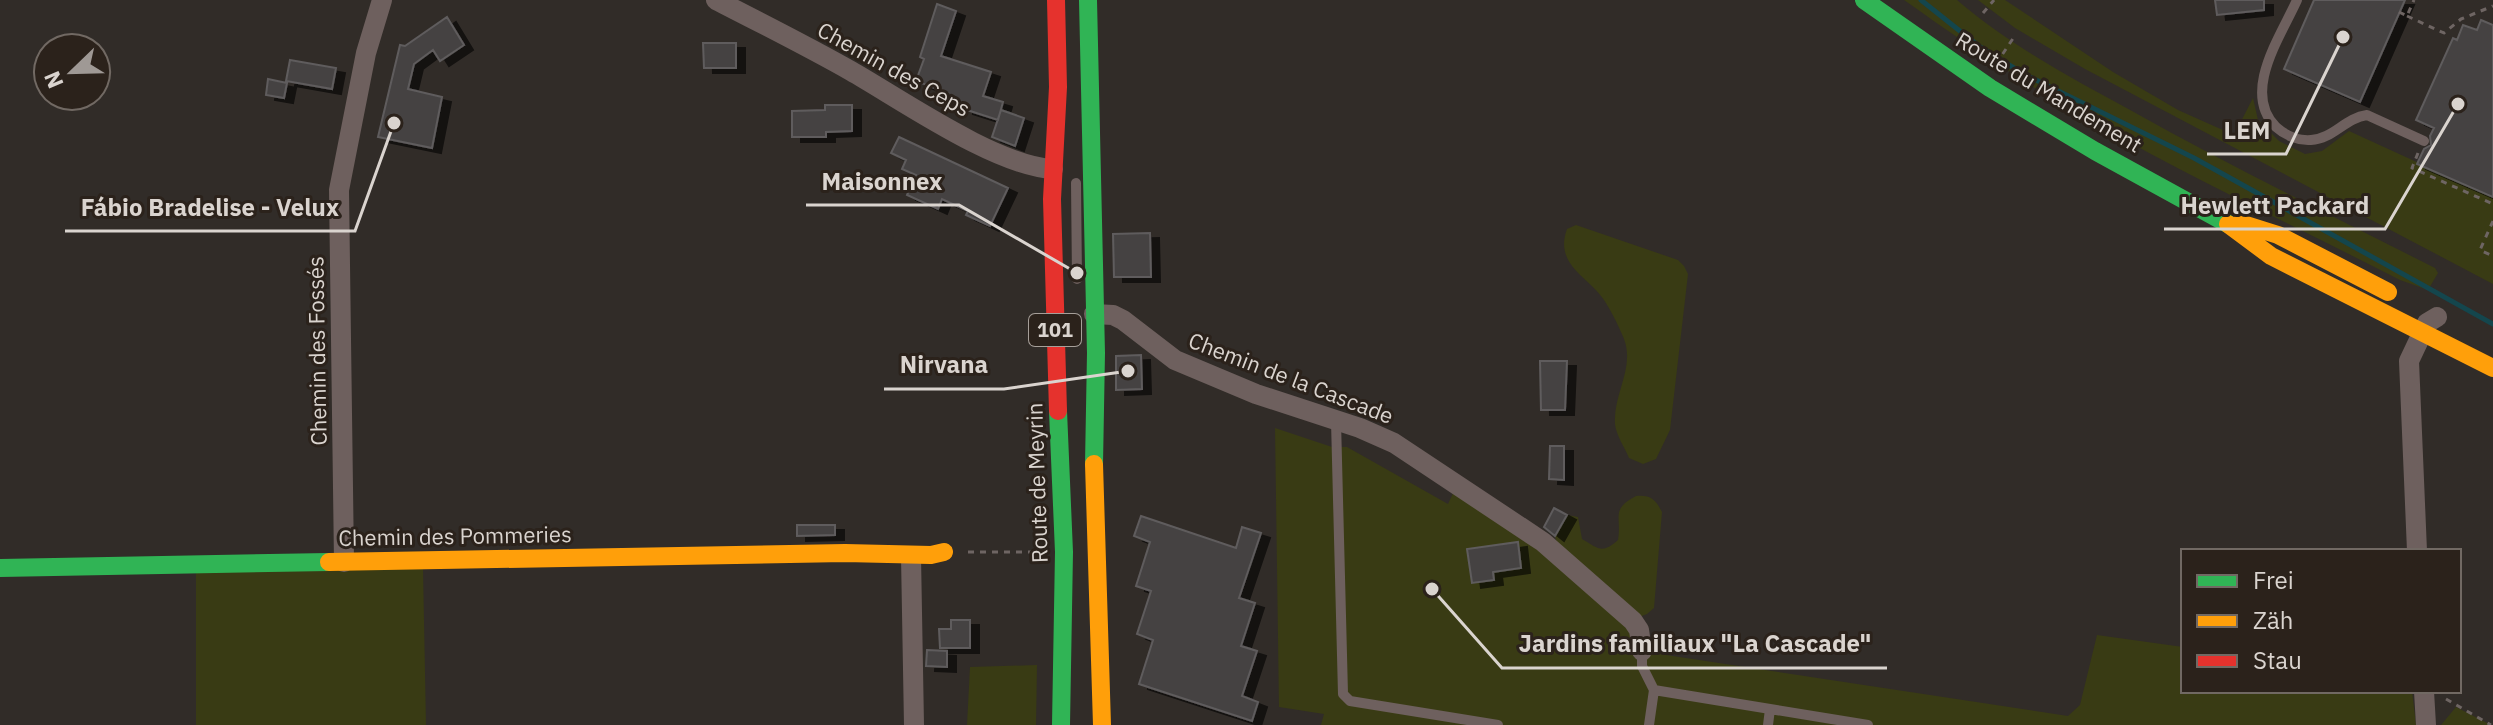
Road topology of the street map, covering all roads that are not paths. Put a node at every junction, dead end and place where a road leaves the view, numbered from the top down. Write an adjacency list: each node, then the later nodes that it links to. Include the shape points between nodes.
1 (382, 0): 23 (street, Chemin des Fossés, via 339,190)
2 (716, 0): 11 (street, Chemin des Ceps, via 988,148)
3 (1056, 0): 11 (main road, Route de Meyrin / 101)
4 (1067, 0): 8 (lane)
5 (1088, 0): 14 (main road, 101)
6 (1864, 0): 12 (main road, Route du Mandement, via 1990,88)
7 (2297, 0): 9 (lane, via 2261,87 2264,109 2276,126 2292,137 2311,140 2367,115)
8 (1069, 111)
9 (2424, 141)
10 (1076, 169): 11 (lane, via 1074,292)
11 (1060, 175): 31 (main road, Route de Meyrin / 101, via 1056,375 1064,552)
12 (2215, 215): 13 (main road, Route du Mandement, via 2278,235); 16 (main road, Route du Mandement, via 2271,256)
13 (2423, 310): 15 (main road, Route du Mandement); 16 (street, via 2427,323)
14 (1094, 314): 18 (street, Chemin de la Cascade, via 1123,320 1175,360); 32 (main road, 101)
15 (2458, 328)
16 (2422, 332): 17 (main road, Route du Mandement); 20 (street, via 2411,354 2408,380)
17 (2493, 368)
18 (1336, 421): 26 (street, Chemin de la Cascade, via 1394,443 1543,542 1633,621); 33 (lane, via 1343,694 1350,701)
19 (1075, 531): 24 (lane)
20 (2417, 549)
21 (944, 552): 22 (main road, Chemin des Pommeries)
22 (911, 556): 23 (main road, Chemin des Pommeries); 30 (street)
23 (344, 562): 25 (main road, Chemin des Pommeries)
24 (1076, 562)
25 (0, 568)
26 (1642, 651): 27 (lane, via 1642,666)
27 (1654, 690): 29 (lane); 34 (lane)
28 (2424, 693): 37 (street)
29 (1770, 709): 35 (lane); 36 (lane)
30 (914, 725)
31 (1061, 725)
32 (1102, 725)
33 (1498, 725)
34 (1649, 725)
35 (1768, 725)
36 (1868, 725)
37 (2426, 725)

